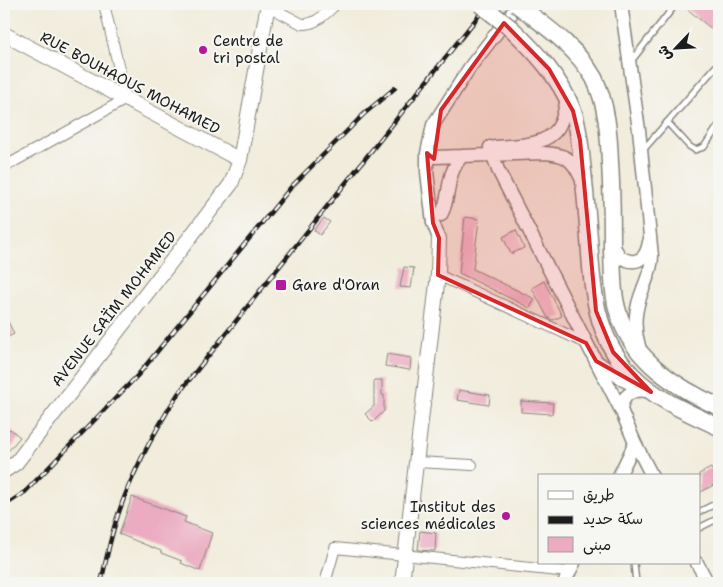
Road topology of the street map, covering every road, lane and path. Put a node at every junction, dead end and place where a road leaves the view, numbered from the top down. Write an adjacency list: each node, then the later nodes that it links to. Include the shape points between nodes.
1 (104, 4): 12 (street)
2 (336, 4): 6 (street, via 313,23 307,24)
3 (480, 4): 11 (main road, bridge, via 541,58)
4 (621, 4): 9 (street)
5 (676, 4): 9 (lane)
6 (269, 5): 19 (main road, AVENUE SAÏM MOHAMED)
7 (521, 6): 17 (street, via 470,67 441,110); 25 (main road, via 572,48 589,71 601,97 610,141)
8 (4, 34): 12 (main road, RUE BOUHAOUS MOHAMED)
9 (630, 63): 16 (street)
10 (719, 63): 13 (lane)
11 (567, 97): 15 (street, via 561,122 553,134 534,142); 21 (main road, via 577,124)
12 (126, 99): 19 (main road, RUE BOUHAOUS MOHAMED); 20 (street)
13 (667, 122): 14 (lane, via 695,150 704,147); 16 (lane)
14 (719, 125)
15 (487, 152): 17 (street); 18 (street); 21 (street, via 551,154 567,158 577,169); 27 (street)
16 (641, 152): 24 (street)
17 (432, 153): 18 (street); 22 (street); 23 (street, via 427,172 433,223)
18 (462, 156): 22 (street, via 451,173)
19 (240, 160): 38 (main road, AVENUE SAÏM MOHAMED, via 231,184 16,463)
20 (4, 167)
21 (586, 192): 30 (main road, via 593,293 601,326 624,366)
22 (441, 215): 23 (street)
23 (439, 238): 26 (main road)
24 (650, 240): 25 (street, via 644,257 631,261 620,257); 28 (street, via 652,264 638,301 635,320)
25 (612, 244): 28 (main road, via 618,314)
26 (438, 275): 27 (street); 35 (main road)
27 (586, 343): 29 (street)
28 (641, 354): 31 (main road, via 675,383)
29 (596, 361): 30 (street, via 623,380); 32 (street)
30 (651, 392): 32 (street, via 638,390 629,393 623,399); 33 (main road)
31 (719, 407)
32 (621, 410): 34 (street)
33 (719, 427)
34 (635, 444): 36 (street); 39 (street)
35 (417, 462): 37 (street); 45 (main road)
36 (644, 462): 39 (street); 40 (street)
37 (472, 465)
38 (4, 472)
39 (621, 473)
40 (651, 474)
41 (719, 502): 42 (lane)
42 (700, 512)
43 (719, 518): 44 (lane)
44 (700, 528)
45 (405, 555): 48 (street); 49 (street, via 335,548); 50 (main road)
46 (634, 564): 51 (lane)
47 (698, 564): 52 (street)
48 (567, 577)
49 (325, 583)
50 (402, 583)
51 (636, 583)
52 (708, 583)

